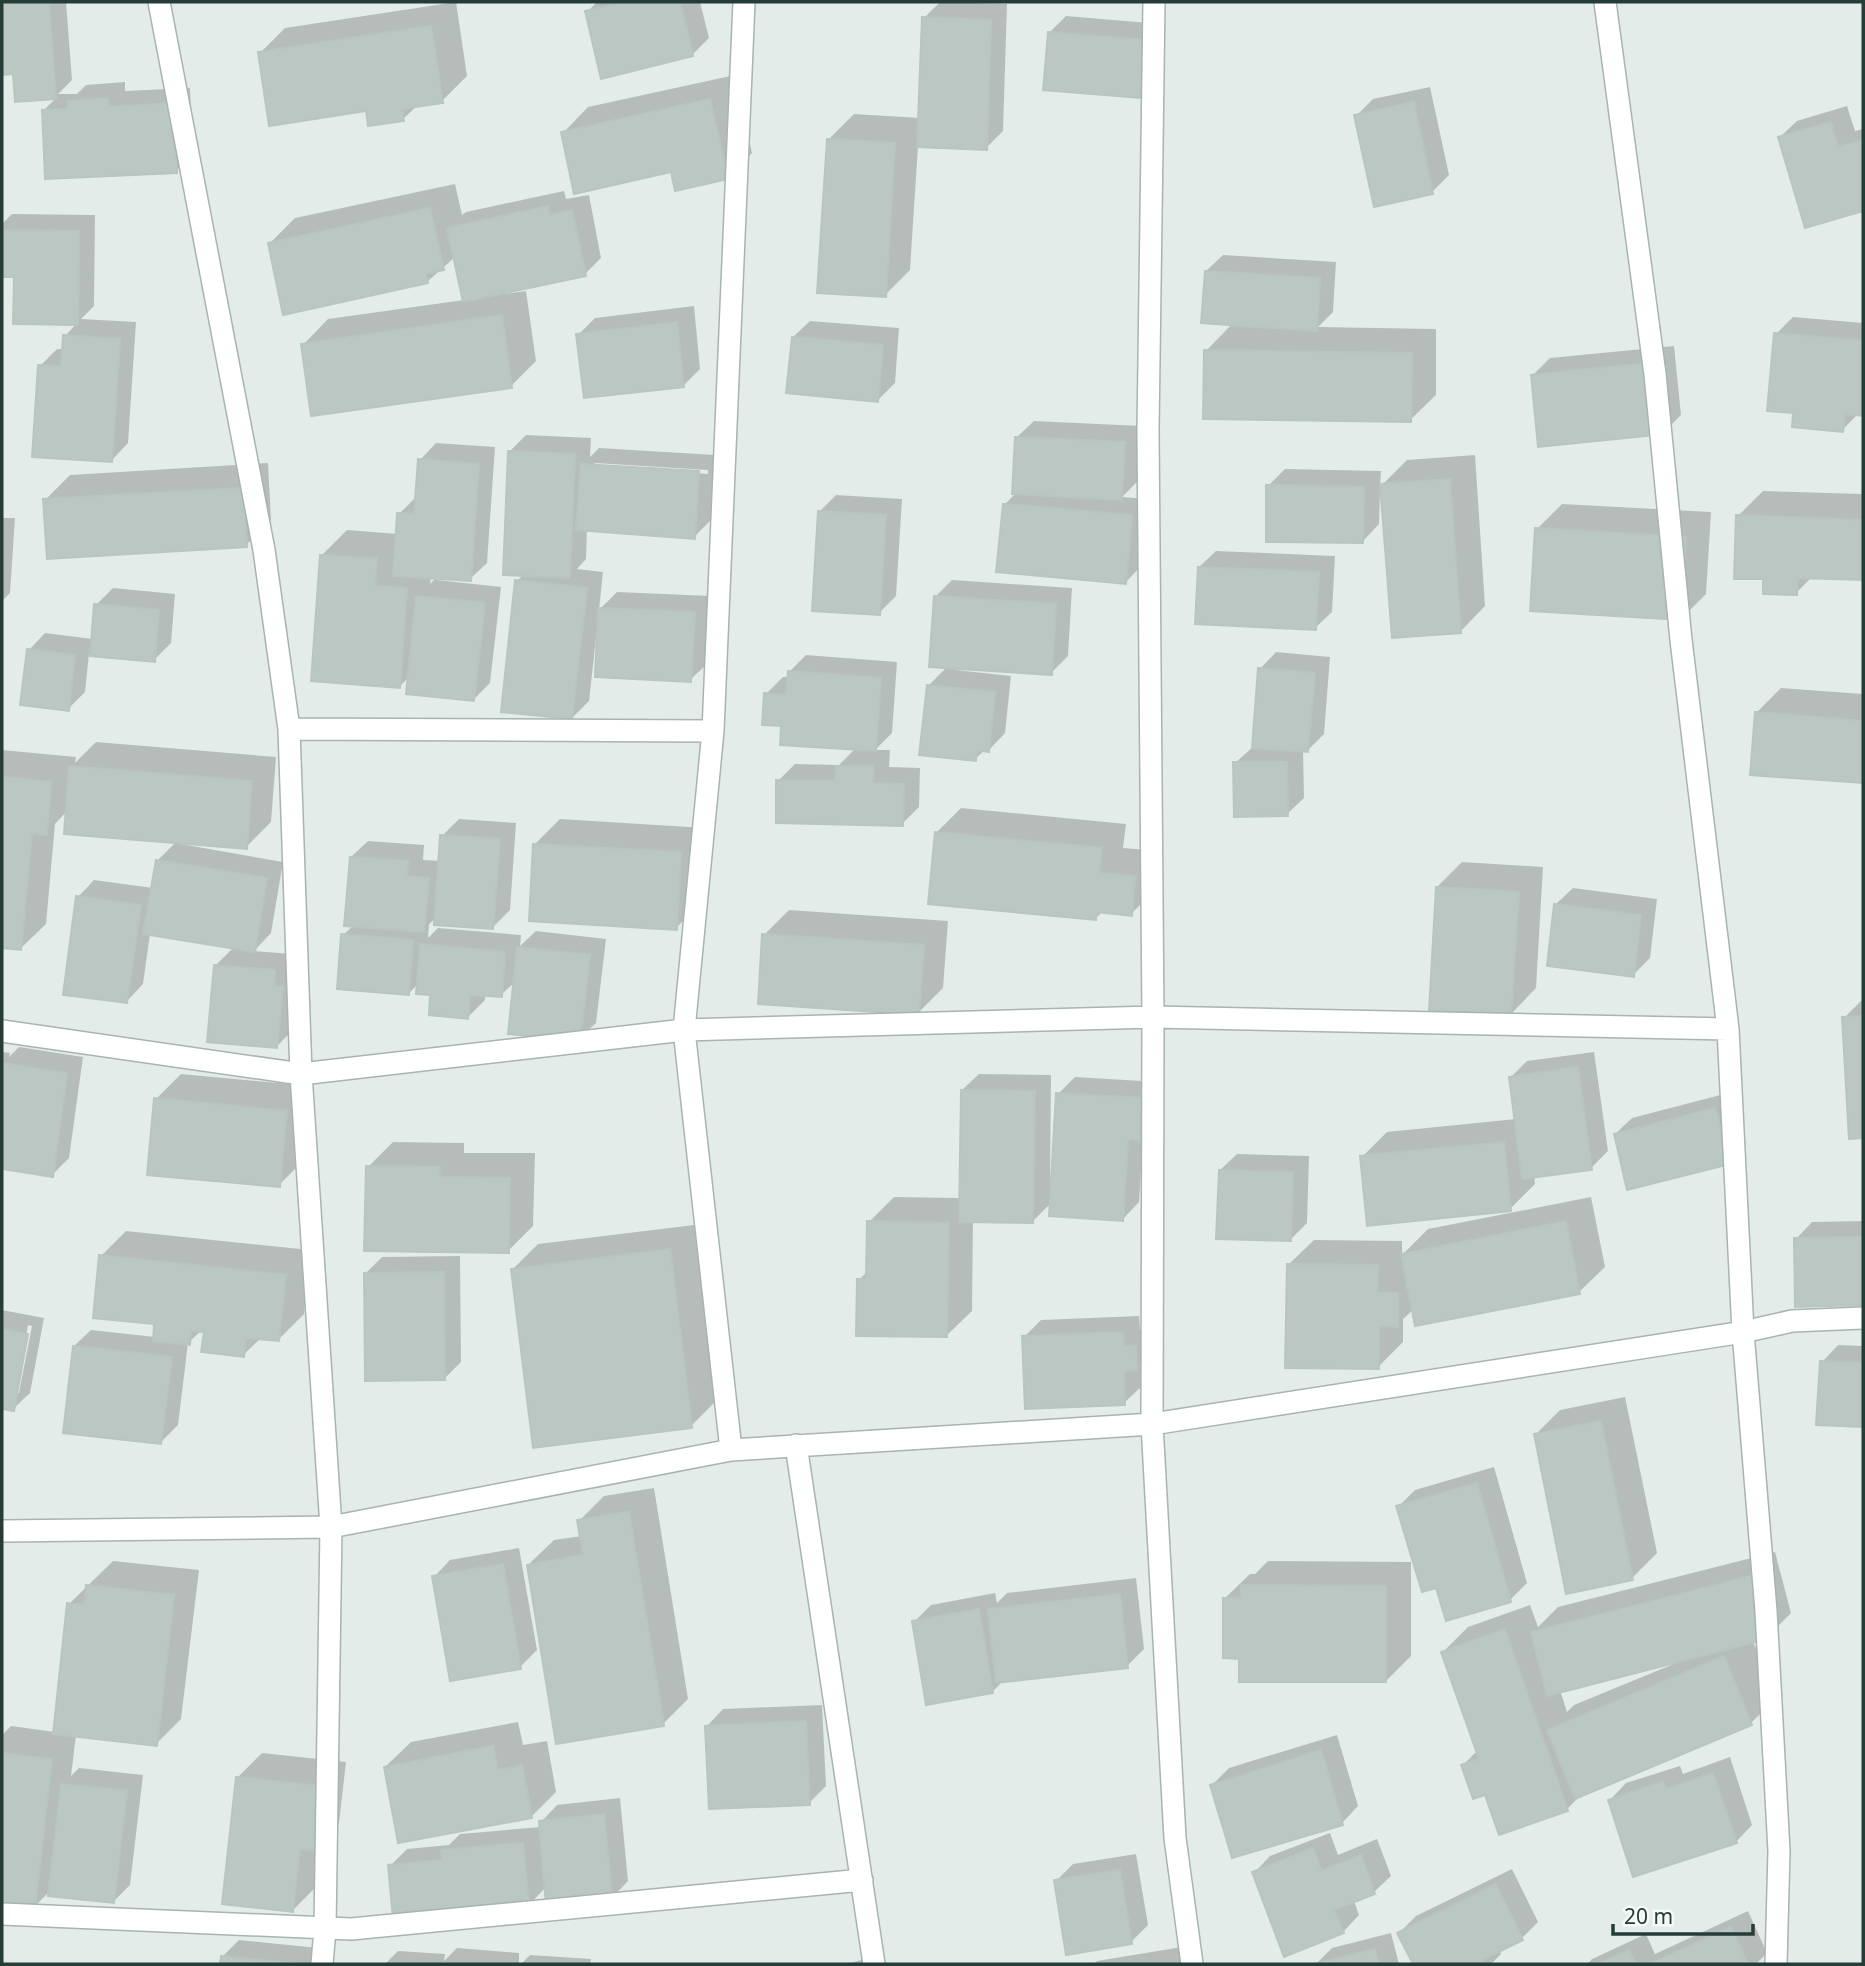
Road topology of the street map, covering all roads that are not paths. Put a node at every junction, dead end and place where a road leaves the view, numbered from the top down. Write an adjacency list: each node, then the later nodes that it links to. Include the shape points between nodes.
1 (159, 2): 5 (street, via 264,550)
2 (744, 2): 6 (street)
3 (1154, 2): 7 (street, via 1148,430)
4 (1605, 2): 8 (street, via 1655,374 1681,640)
5 (289, 729): 6 (street); 11 (street)
6 (713, 731): 9 (street)
7 (1153, 1017): 8 (street); 9 (street); 14 (street)
8 (1728, 1029): 13 (street)
9 (684, 1030): 11 (street); 16 (street)
10 (2, 1031): 11 (street)
11 (301, 1074): 17 (street)
12 (1863, 1318): 13 (street, via 1792,1321)
13 (1744, 1332): 14 (street); 25 (street, via 1779,1851)
14 (1152, 1424): 15 (street); 24 (street, via 1175,1838)
15 (796, 1445): 16 (street); 19 (street)
16 (731, 1450): 17 (street)
17 (331, 1527): 18 (street); 21 (street)
18 (2, 1531)
19 (862, 1880): 21 (street); 23 (street)
20 (2, 1914): 21 (street)
21 (325, 1929): 22 (street)
22 (322, 1964)
23 (874, 1964)
24 (1192, 1964)
25 (1776, 1964)

